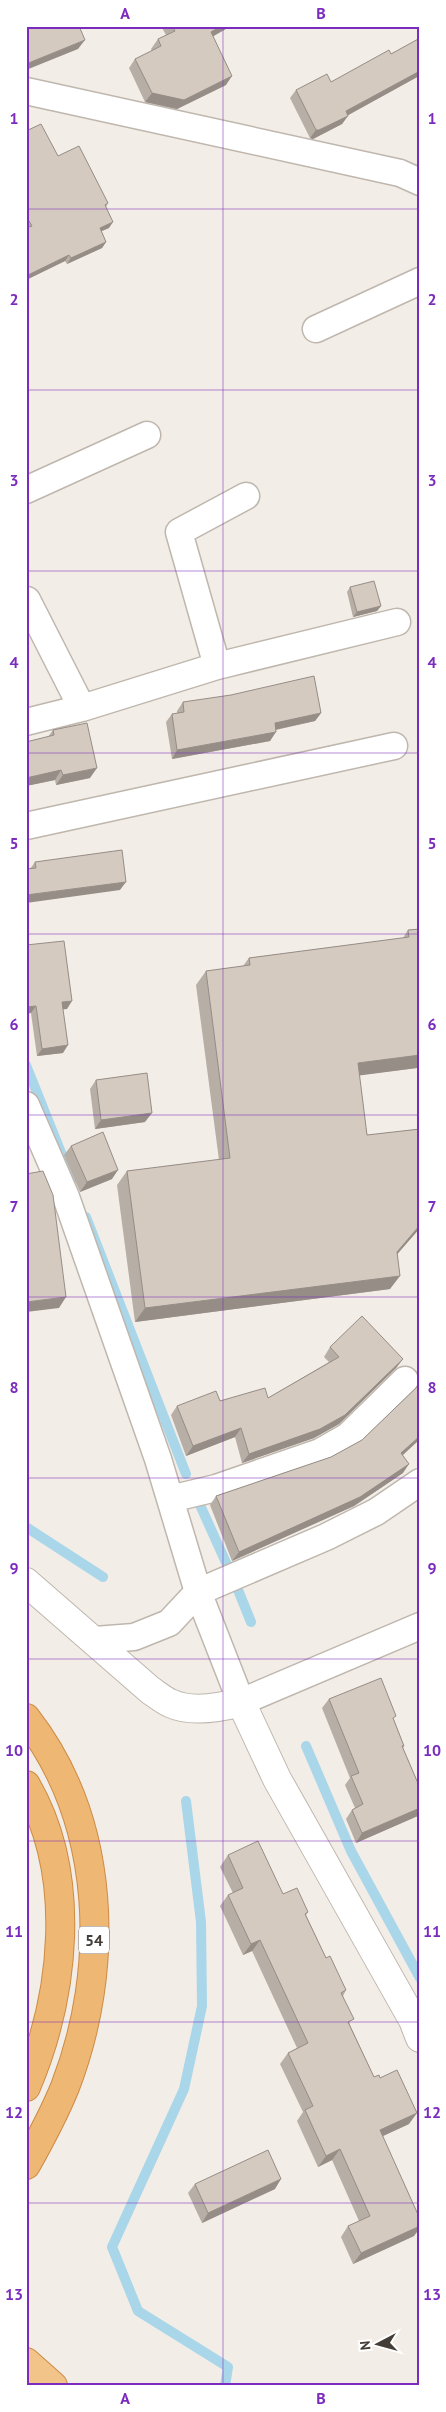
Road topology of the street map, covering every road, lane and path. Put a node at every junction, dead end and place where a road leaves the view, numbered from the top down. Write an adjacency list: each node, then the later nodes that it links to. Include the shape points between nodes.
1 (26, 91): 2 (street, via 400,174)
2 (420, 182)
3 (420, 281): 4 (street)
4 (316, 329)
5 (147, 435): 6 (street)
6 (26, 490)
7 (246, 496): 10 (street, via 179,532)
8 (26, 600): 11 (street)
9 (397, 622): 10 (street)
10 (217, 666): 11 (street)
11 (82, 708): 12 (street)
12 (26, 722)
13 (394, 746): 14 (street)
14 (26, 826)
15 (26, 1105): 18 (street, via 66,1197)
16 (405, 1380): 18 (street, via 348,1436 320,1452 216,1488)
17 (420, 1482): 20 (street, via 376,1512 326,1538)
18 (170, 1498): 20 (street)
19 (26, 1582): 22 (street)
20 (198, 1592): 22 (street, via 169,1623 134,1637); 23 (street)
21 (420, 1626): 23 (street)
22 (95, 1640): 23 (street, via 150,1690 171,1704 220,1708)
23 (241, 1702): 26 (street, via 277,1779 413,2020)
24 (26, 1718): 28 (highway, 54, via 60,1771 78,1816 90,1862 94,1906 94,1953 78,2044 65,2087)
25 (26, 1785): 27 (highway, via 35,1800 50,1845 58,1888 61,1932 49,2022)
26 (420, 2038)
27 (26, 2087)
28 (26, 2165)
29 (26, 2362): 31 (highway)
30 (26, 2368): 31 (highway)
31 (52, 2386)

